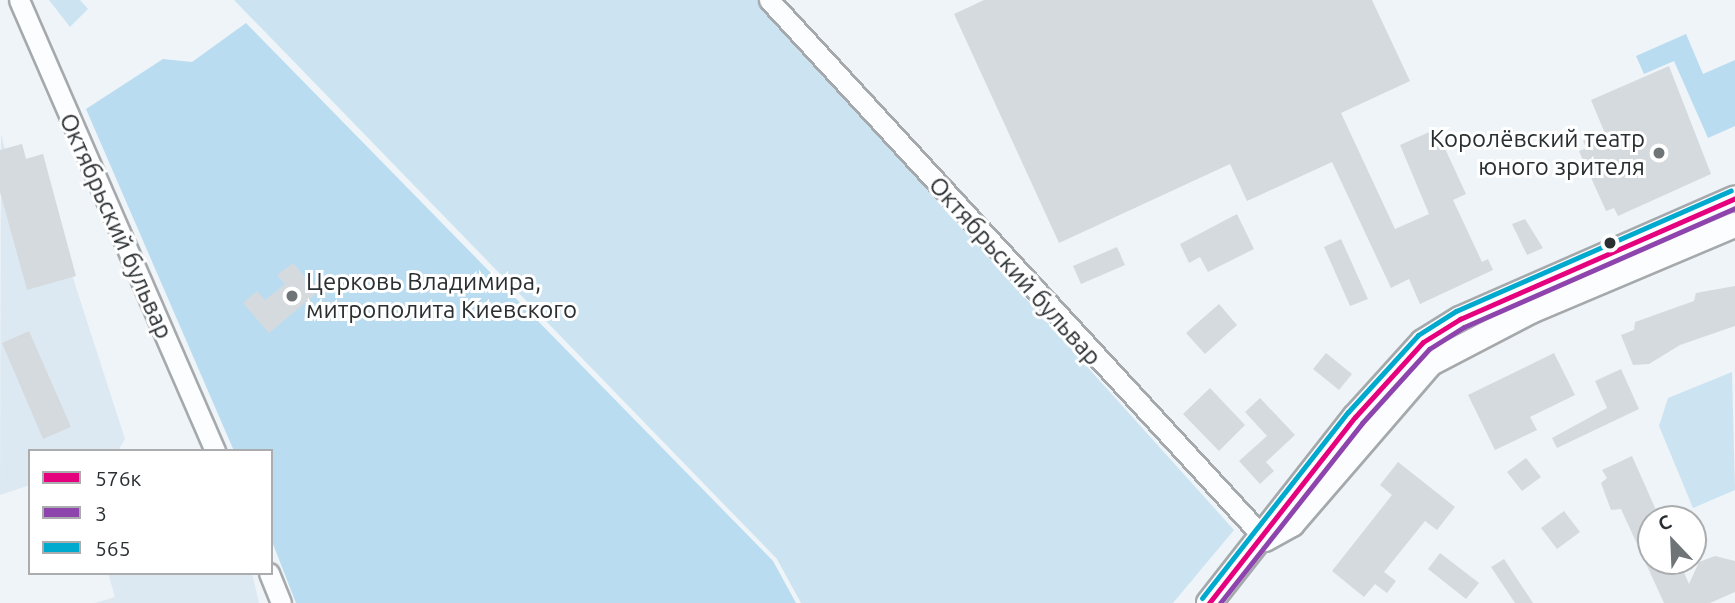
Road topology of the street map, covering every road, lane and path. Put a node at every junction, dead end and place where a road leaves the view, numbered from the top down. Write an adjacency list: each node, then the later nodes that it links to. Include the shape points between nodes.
1 (19, 0): 5 (street, Октябрьский бульвар)
2 (769, 0): 6 (street, Октябрьский бульвар)
3 (1735, 198): 6 (main road, via 1460,319 1423,342 1354,416 1278,513)
4 (1735, 225): 6 (main road, via 1531,311 1432,363 1292,524)
5 (214, 449)
6 (1265, 539): 9 (main road)
7 (269, 575): 8 (street)
8 (281, 603)
9 (1209, 603)

